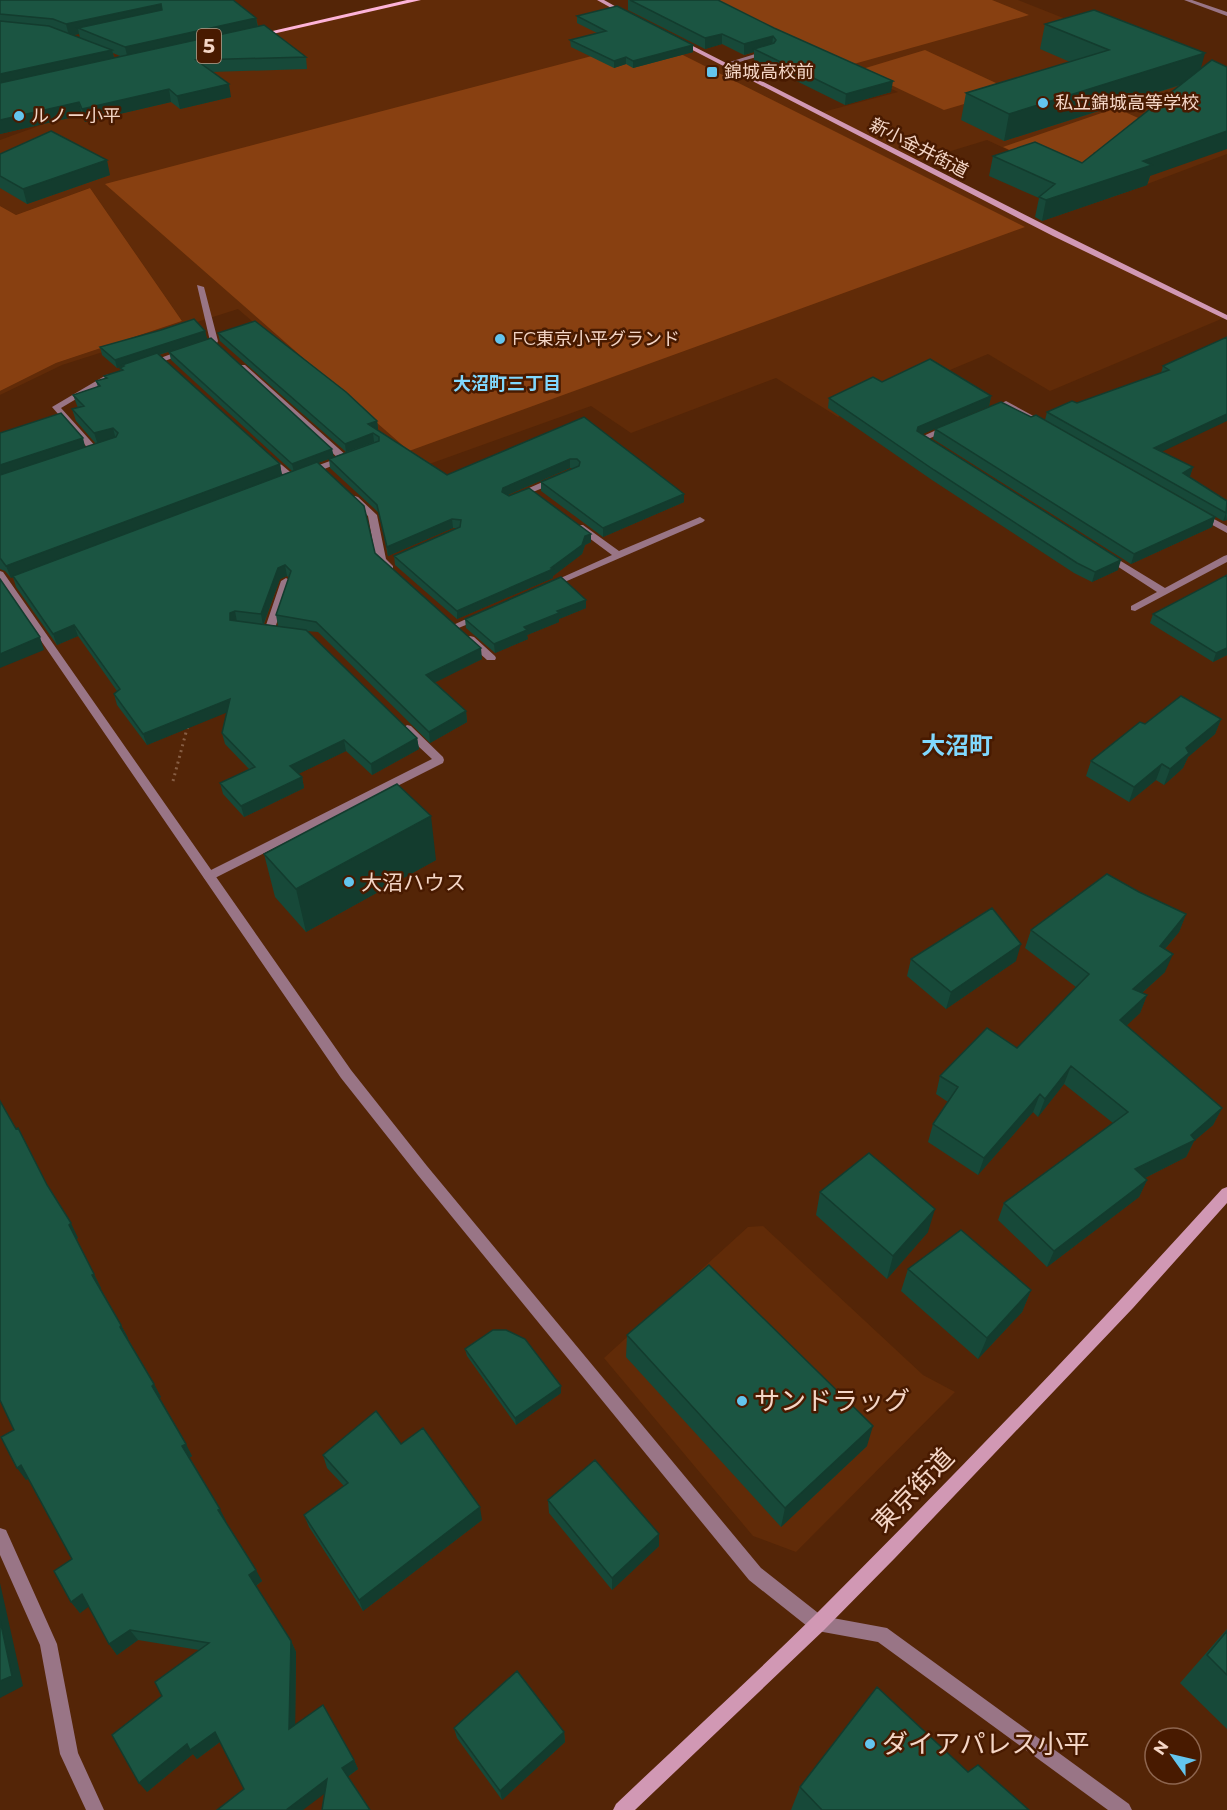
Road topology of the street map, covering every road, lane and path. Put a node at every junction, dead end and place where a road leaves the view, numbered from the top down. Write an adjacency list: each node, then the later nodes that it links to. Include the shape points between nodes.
1 (417, 0): 6 (main road, 5)
2 (600, 0): 5 (main road)
3 (1187, 0): 4 (street)
4 (1227, 14)
5 (632, 16)
6 (246, 38)
7 (674, 38): 9 (main road, 新小金井街道)
8 (771, 51): 9 (street)
9 (726, 64): 11 (main road, 新小金井街道)
10 (200, 287): 12 (street)
11 (1227, 318)
12 (214, 341): 13 (street); 14 (street)
13 (204, 345)
14 (222, 348)
15 (193, 349): 16 (street)
16 (163, 360): 18 (street); 19 (street)
17 (237, 362): 28 (street)
18 (171, 367)
19 (135, 368)
20 (116, 374): 25 (street, via 56,407 100,449)
21 (985, 412): 23 (street, via 1006,404)
22 (963, 421): 24 (street, via 921,439)
23 (1046, 427)
24 (941, 451)
25 (85, 454)
26 (266, 454): 29 (street, via 288,480)
27 (354, 454): 28 (street)
28 (344, 458): 29 (street)
29 (321, 467): 30 (street)
30 (330, 475)
31 (564, 476): 32 (street)
32 (531, 490): 34 (street); 35 (street)
33 (346, 491): 44 (street, via 372,515)
34 (540, 496)
35 (508, 500)
36 (1187, 507): 39 (street)
37 (700, 520): 41 (street)
38 (574, 523): 41 (street)
39 (1227, 530)
40 (1093, 546): 49 (street)
41 (618, 555): 48 (street)
42 (395, 558): 44 (street)
43 (1227, 558): 49 (street)
44 (384, 563): 45 (street)
45 (402, 579)
46 (9, 580): 58 (street)
47 (286, 581): 54 (street)
48 (542, 588)
49 (1163, 591): 50 (street)
50 (1135, 608)
51 (488, 612): 53 (street)
52 (447, 618): 53 (street)
53 (456, 626): 55 (street)
54 (269, 631)
55 (491, 658)
56 (397, 718): 59 (street, via 439,760)
57 (188, 724): 58 (path)
58 (165, 814): 59 (street)
59 (209, 876): 62 (street, via 346,1074 422,1170 755,1574)
60 (1227, 1192): 62 (main road, 東京街道, via 1120,1312)
61 (0, 1536): 63 (street, via 48,1644 69,1754)
62 (818, 1624): 64 (main road, 東京街道); 65 (street, via 881,1634)
63 (95, 1810)
64 (622, 1810)
65 (1123, 1810)

